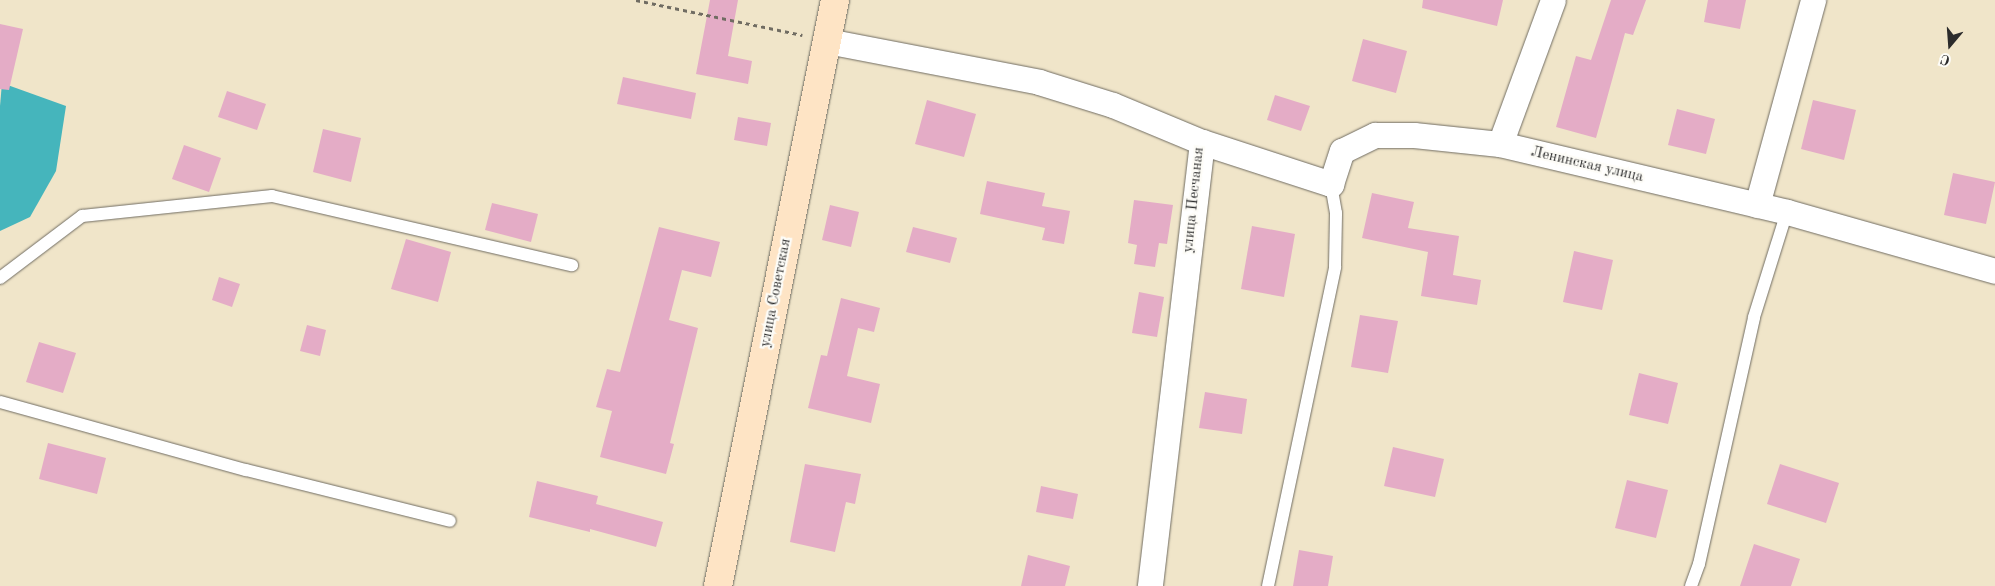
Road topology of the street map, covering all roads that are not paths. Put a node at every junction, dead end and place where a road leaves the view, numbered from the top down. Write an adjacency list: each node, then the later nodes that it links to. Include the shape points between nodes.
1 (835, 0): 4 (street, улица Советская)
2 (1553, 0): 6 (street)
3 (1813, 0): 8 (street)
4 (827, 41): 5 (street, улица Песчаная, via 1039,82 1113,105); 15 (street, улица Советская)
5 (1202, 142): 7 (street); 16 (street, улица Песчаная)
6 (1500, 144): 7 (street, Ленинская улица, via 1414,135 1375,136 1342,151); 8 (street, Ленинская улица)
7 (1331, 184): 17 (lane, via 1336,213 1335,268)
8 (1757, 206): 9 (street, Ленинская улица)
9 (1787, 212): 11 (street, Ленинская улица); 18 (lane, via 1754,316 1699,564)
10 (572, 265): 12 (lane, via 272,196 82,216)
11 (1995, 271)
12 (0, 278)
13 (0, 402): 14 (lane, via 246,470)
14 (450, 521)
15 (718, 586)
16 (1150, 586)
17 (1268, 586)
18 (1691, 586)

